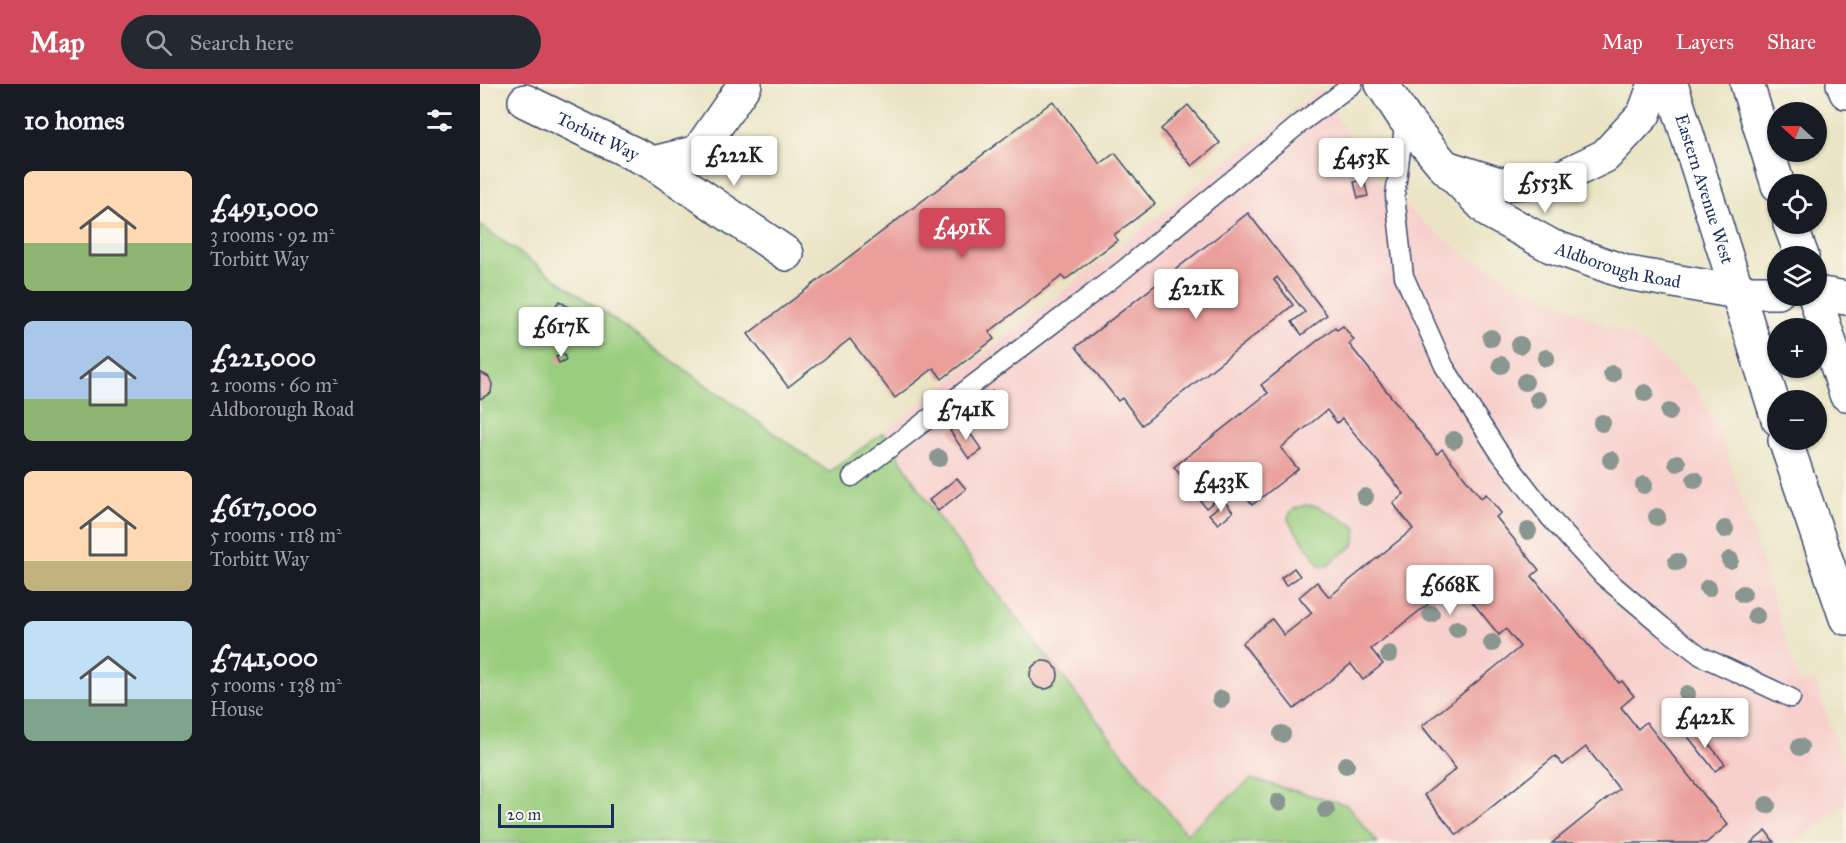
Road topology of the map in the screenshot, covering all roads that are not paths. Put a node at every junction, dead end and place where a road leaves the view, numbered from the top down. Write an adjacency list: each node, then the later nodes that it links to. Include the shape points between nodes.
1 (745, 84): 11 (main road, Torbitt Way, via 698,152)
2 (1353, 84): 23 (lane, via 1122,271)
3 (1382, 84): 10 (main road, Aldborough Road)
4 (1655, 84): 12 (main road, via 1644,114 1605,156 1555,180 1499,184)
5 (1671, 84): 15 (main road, Eastern Avenue West)
6 (1746, 84): 13 (main road)
7 (1844, 84): 8 (main road)
8 (1846, 92)
9 (525, 101): 11 (main road, Torbitt Way)
10 (1405, 119): 12 (main road, Aldborough Road); 25 (lane, via 1395,196 1404,276 1444,366 1497,449 1551,519 1603,576 1646,613 1701,656)
11 (653, 163): 14 (main road)
12 (1445, 167): 15 (main road, Aldborough Road, via 1490,212 1551,246 1628,273)
13 (1775, 174)
14 (787, 254)
15 (1737, 292): 16 (main road, Aldborough Road); 20 (main road, Eastern Avenue West)
16 (1767, 292)
17 (1827, 295): 18 (main road)
18 (1846, 298)
19 (1820, 306): 21 (main road)
20 (1769, 390)
21 (1846, 394)
22 (1788, 450): 24 (main road)
23 (852, 477)
24 (1846, 618)
25 (1791, 698)

